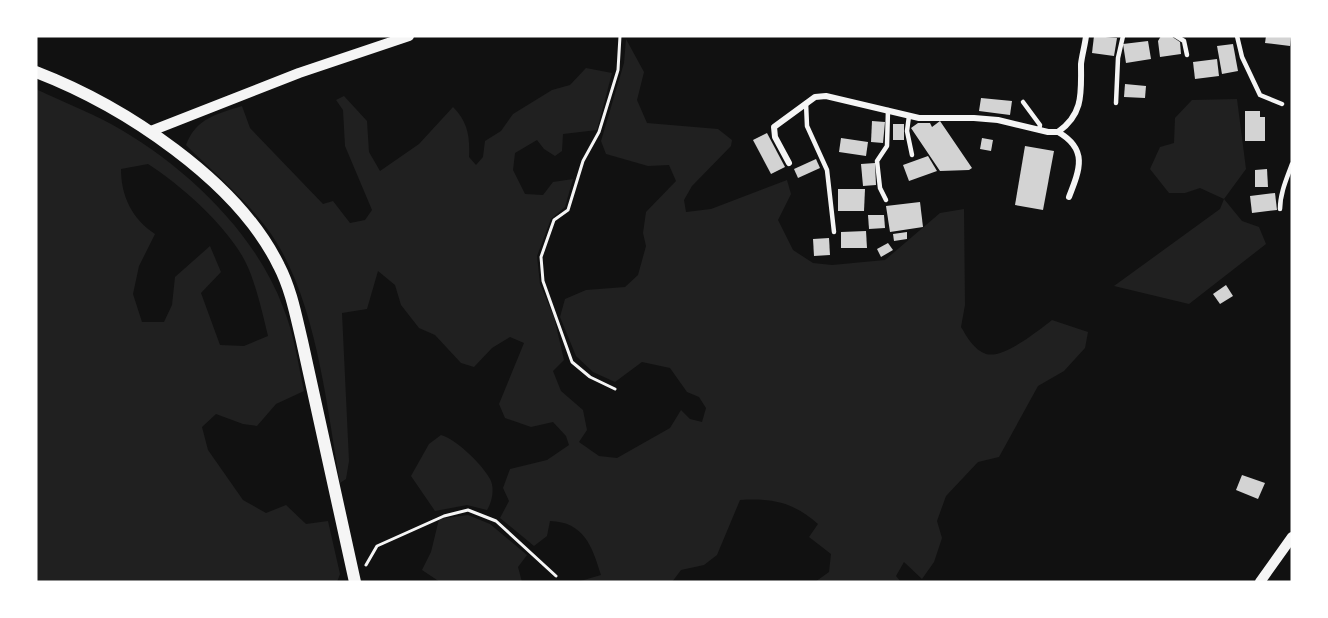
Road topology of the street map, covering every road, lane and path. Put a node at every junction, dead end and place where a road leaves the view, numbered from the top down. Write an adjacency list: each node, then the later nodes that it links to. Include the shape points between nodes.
1 (409, 36): 16 (street, via 299,73)
2 (620, 36): 25 (path, via 618,70 599,132 583,161 568,210 554,220 541,257 543,281 572,362 590,377)
3 (1086, 36): 17 (street, via 1080,108)
4 (1124, 36): 11 (lane, via 1118,58)
5 (1176, 36): 7 (lane, via 1184,41)
6 (1237, 36): 12 (lane, via 1242,57 1260,94)
7 (1187, 55)
8 (36, 72): 16 (main road)
9 (1023, 102): 15 (lane, via 1040,125)
10 (806, 103): 13 (street, via 826,96); 19 (street, via 774,127); 24 (lane, via 807,126 827,170)
11 (1116, 103)
12 (1282, 104)
13 (888, 110): 14 (street); 22 (lane, via 887,146 878,161 880,188)
14 (909, 116): 15 (street, via 998,120); 18 (lane, via 907,131)
15 (1039, 130): 17 (street)
16 (152, 131): 28 (main road, via 212,181 241,212 280,268 302,341)
17 (1058, 132): 21 (street, via 1072,140 1079,156)
18 (912, 155)
19 (789, 163)
20 (1292, 164): 23 (lane)
21 (1069, 197)
22 (886, 200)
23 (1280, 208)
24 (834, 232)
25 (615, 389)
26 (1292, 537): 29 (street)
27 (556, 576): 28 (path, via 496,521 468,510 444,516 377,546)
28 (353, 578)
29 (1260, 582)

